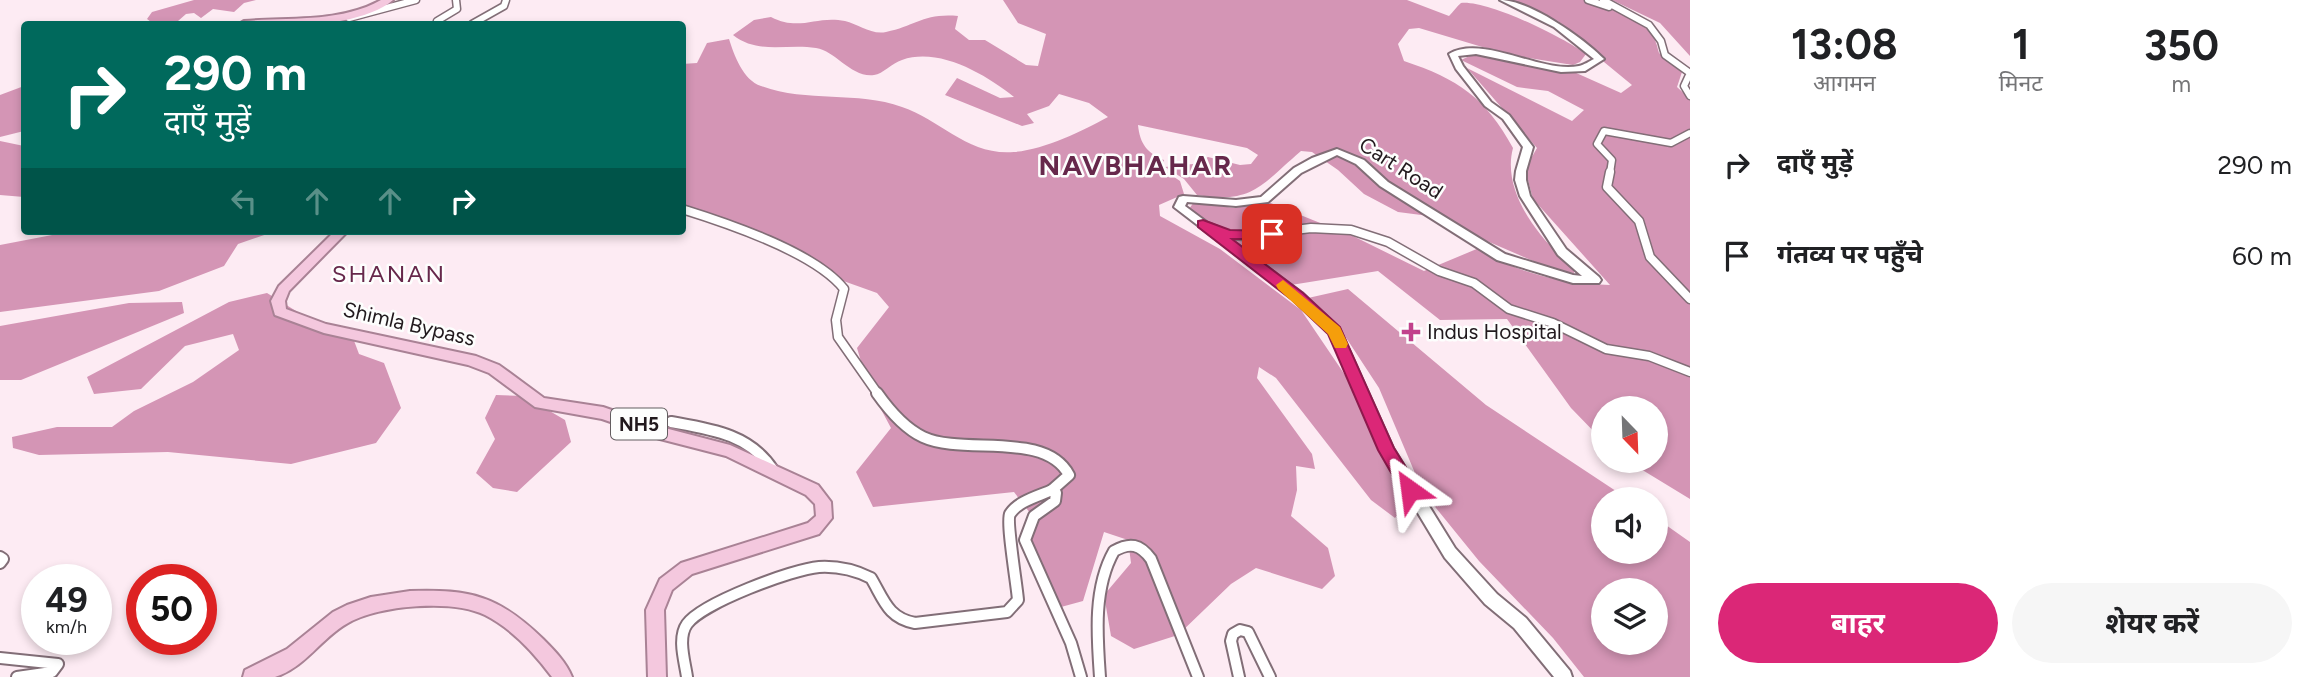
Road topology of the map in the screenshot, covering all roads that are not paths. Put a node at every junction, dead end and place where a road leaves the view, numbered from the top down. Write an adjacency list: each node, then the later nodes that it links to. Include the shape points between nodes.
1 (388, 0): 9 (highway)
2 (416, 0): 10 (street)
3 (456, 0): 11 (street, via 457,9)
4 (506, 0): 12 (street, via 504,6)
5 (1504, 0): 16 (main road, Cart Road, via 1557,25 1600,59 1582,69 1561,69 1476,51 1453,54 1458,67 1528,147 1520,169 1527,203 1563,253 1595,280 1573,279 1501,257 1384,184 1360,162 1337,152 1314,158 1286,176 1264,200 1236,203 1183,198 1179,207)
6 (1588, 0): 8 (street)
7 (1603, 0): 8 (street)
8 (1614, 9): 13 (street, via 1650,23 1661,34 1665,55 1690,73 1684,86)
9 (311, 21)
10 (333, 21)
11 (437, 21)
12 (477, 21)
13 (1690, 96)
14 (1690, 133): 18 (street, via 1671,143 1604,131 1597,144 1612,160 1607,187 1639,221 1650,257)
15 (686, 210): 22 (street, via 742,228 833,275 844,289 836,319 838,340 896,417 933,441 1031,451 1061,461 1069,475)
16 (1203, 224): 19 (street, via 1246,236 1311,228 1351,230 1388,242 1439,271 1474,283 1509,309 1553,323 1606,349 1649,356); 36 (main road, Cart Road, via 1298,296 1335,331 1387,450 1450,553 1491,599 1520,623)
17 (338, 235): 21 (highway, Shimla Bypass / NH5, via 284,289 278,301 281,312 324,328 471,360 494,369 540,403 629,420 730,451)
18 (1690, 299)
19 (1690, 372)
20 (671, 422): 21 (street, via 717,431 743,442 763,454)
21 (773, 470): 29 (highway, Shimla Bypass / NH5, via 812,490 824,502 824,518 813,529 687,568 666,585 655,610)
22 (1052, 490): 30 (street, via 1020,504 1010,514 1007,523 1018,600 1007,612 902,621 886,608 871,578 852,570 814,568 718,603 688,622 683,630); 31 (street, via 1056,498 1033,514 1025,540 1071,643)
23 (0, 557): 24 (street)
24 (0, 563)
25 (0, 658): 26 (street, via 58,664 52,672)
26 (17, 677)
27 (252, 677): 28 (highway, via 284,664 339,619 360,608 388,601 453,600 486,606 521,633)
28 (563, 677)
29 (657, 677)
30 (687, 677)
31 (1081, 677)
32 (1100, 677): 33 (street, via 1096,627 1100,597 1112,555 1120,546 1132,544 1152,559)
33 (1198, 677)
34 (1239, 677): 35 (street, via 1231,642 1240,630 1253,639 1258,660)
35 (1270, 677)
36 (1564, 677)

